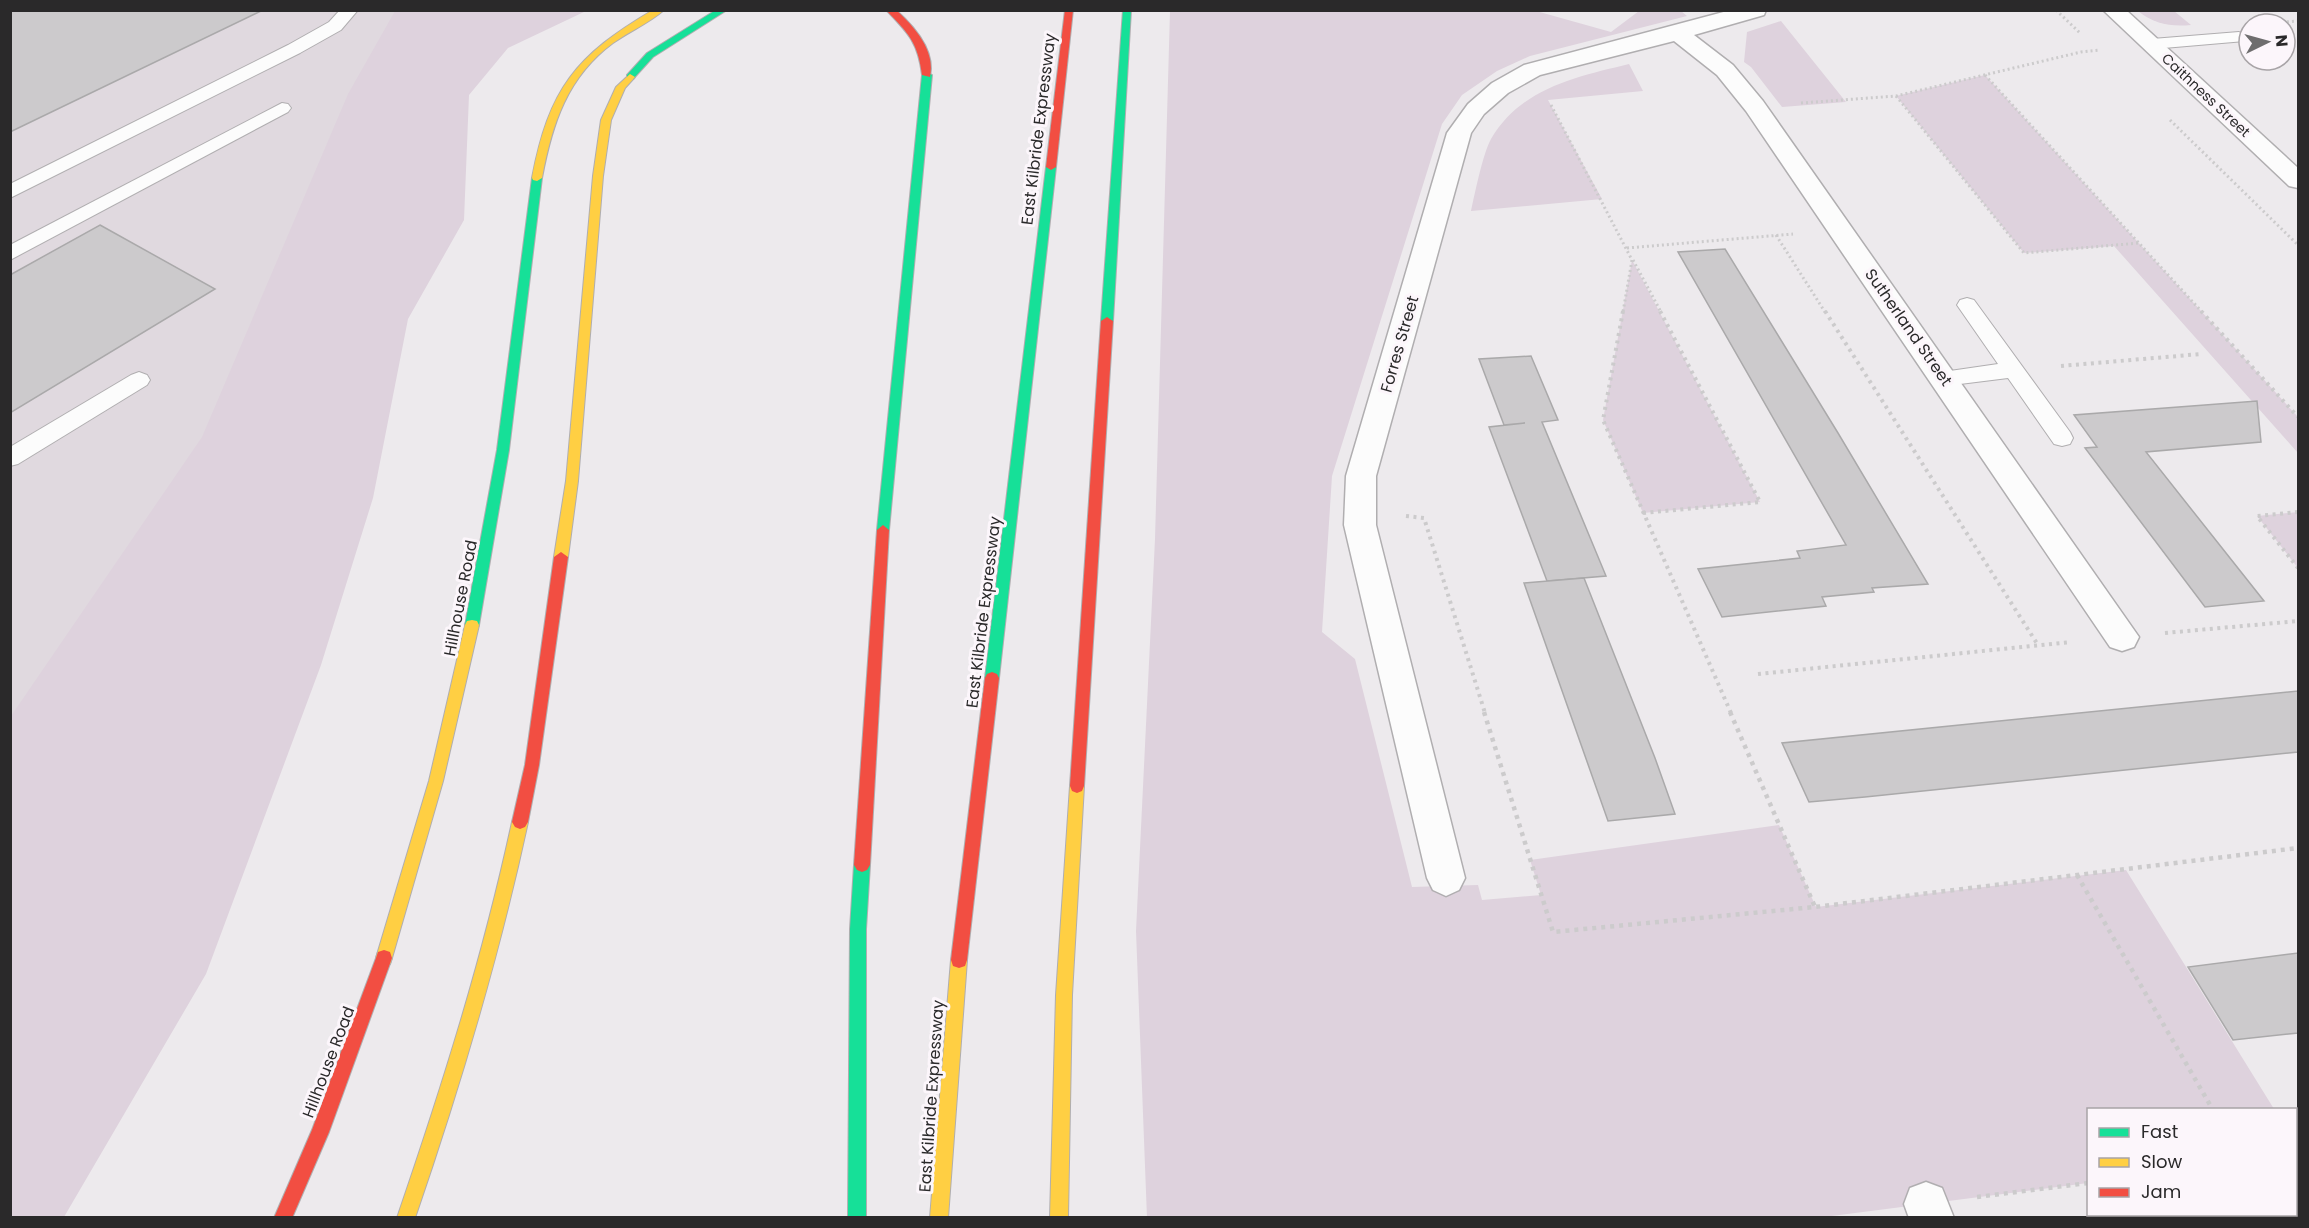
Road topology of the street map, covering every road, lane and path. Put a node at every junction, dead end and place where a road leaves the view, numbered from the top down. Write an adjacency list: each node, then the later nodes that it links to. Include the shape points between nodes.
1 (350, 10): 24 (lane, via 335,26 294,49)
2 (660, 10): 55 (main road, Hillhouse Road, via 605,45 578,68 550,119 538,174 499,478 456,706 399,914 358,1033)
3 (723, 10): 56 (main road, via 650,55 621,87 606,120 572,481 532,765 511,869 482,977 435,1137)
4 (890, 10): 57 (main road, via 913,30 921,44 927,73 887,469 872,681 858,929)
5 (1069, 10): 58 (main road, East Kilbride Expressway, via 956,994)
6 (1127, 10): 59 (main road, via 1064,995)
7 (1756, 10): 10 (street, Forres Street)
8 (2056, 10): 11 (path)
9 (2113, 10): 14 (street, Caithness Street)
10 (1678, 33): 17 (street, Forres Street); 20 (street, Sutherland Street, via 1725,70)
11 (2081, 34)
12 (2237, 37): 14 (lane)
13 (2090, 42): 15 (path)
14 (2152, 44): 15 (path); 23 (street, Caithness Street)
15 (2098, 50): 16 (path); 18 (path)
16 (2106, 58)
17 (1532, 70): 29 (path); 40 (street, Forres Street, via 1500,88 1476,109 1459,133 1361,476)
18 (1985, 75): 19 (path); 27 (path)
19 (1896, 96): 20 (path); 27 (path, via 2025,253)
20 (1755, 106): 25 (street, Sutherland Street)
21 (282, 108): 30 (lane)
22 (2165, 115): 28 (path)
23 (2298, 181)
24 (10, 192)
25 (1841, 230): 26 (path); 35 (street, Sutherland Street)
26 (1776, 235): 29 (path); 46 (path)
27 (2140, 243): 37 (path)
28 (2298, 245)
29 (1627, 248): 31 (path)
30 (10, 254)
31 (1632, 260): 42 (path, via 1603,420); 42 (path, via 1760,502)
32 (1967, 304): 34 (lane)
33 (2201, 354): 34 (path)
34 (2013, 370): 35 (lane); 38 (lane)
35 (1944, 378): 45 (street, Sutherland Street)
36 (139, 380): 39 (lane)
37 (2298, 417)
38 (2062, 438)
39 (10, 458)
40 (1360, 512): 50 (street, Forres Street); 51 (path, via 1424,518 1553,932)
41 (2298, 512): 43 (path, via 2258,516)
42 (1644, 513): 51 (path)
43 (2298, 568)
44 (2298, 621): 45 (path)
45 (2122, 637): 46 (path)
46 (2038, 645): 47 (path)
47 (1758, 674)
48 (2298, 848): 49 (path)
49 (2077, 875): 51 (path); 52 (path)
50 (1446, 878)
51 (1815, 907)
52 (2212, 1108)
53 (2087, 1183): 54 (path)
54 (1929, 1211)
55 (283, 1218)
56 (406, 1218)
57 (857, 1218)
58 (939, 1218)
59 (1059, 1218)

